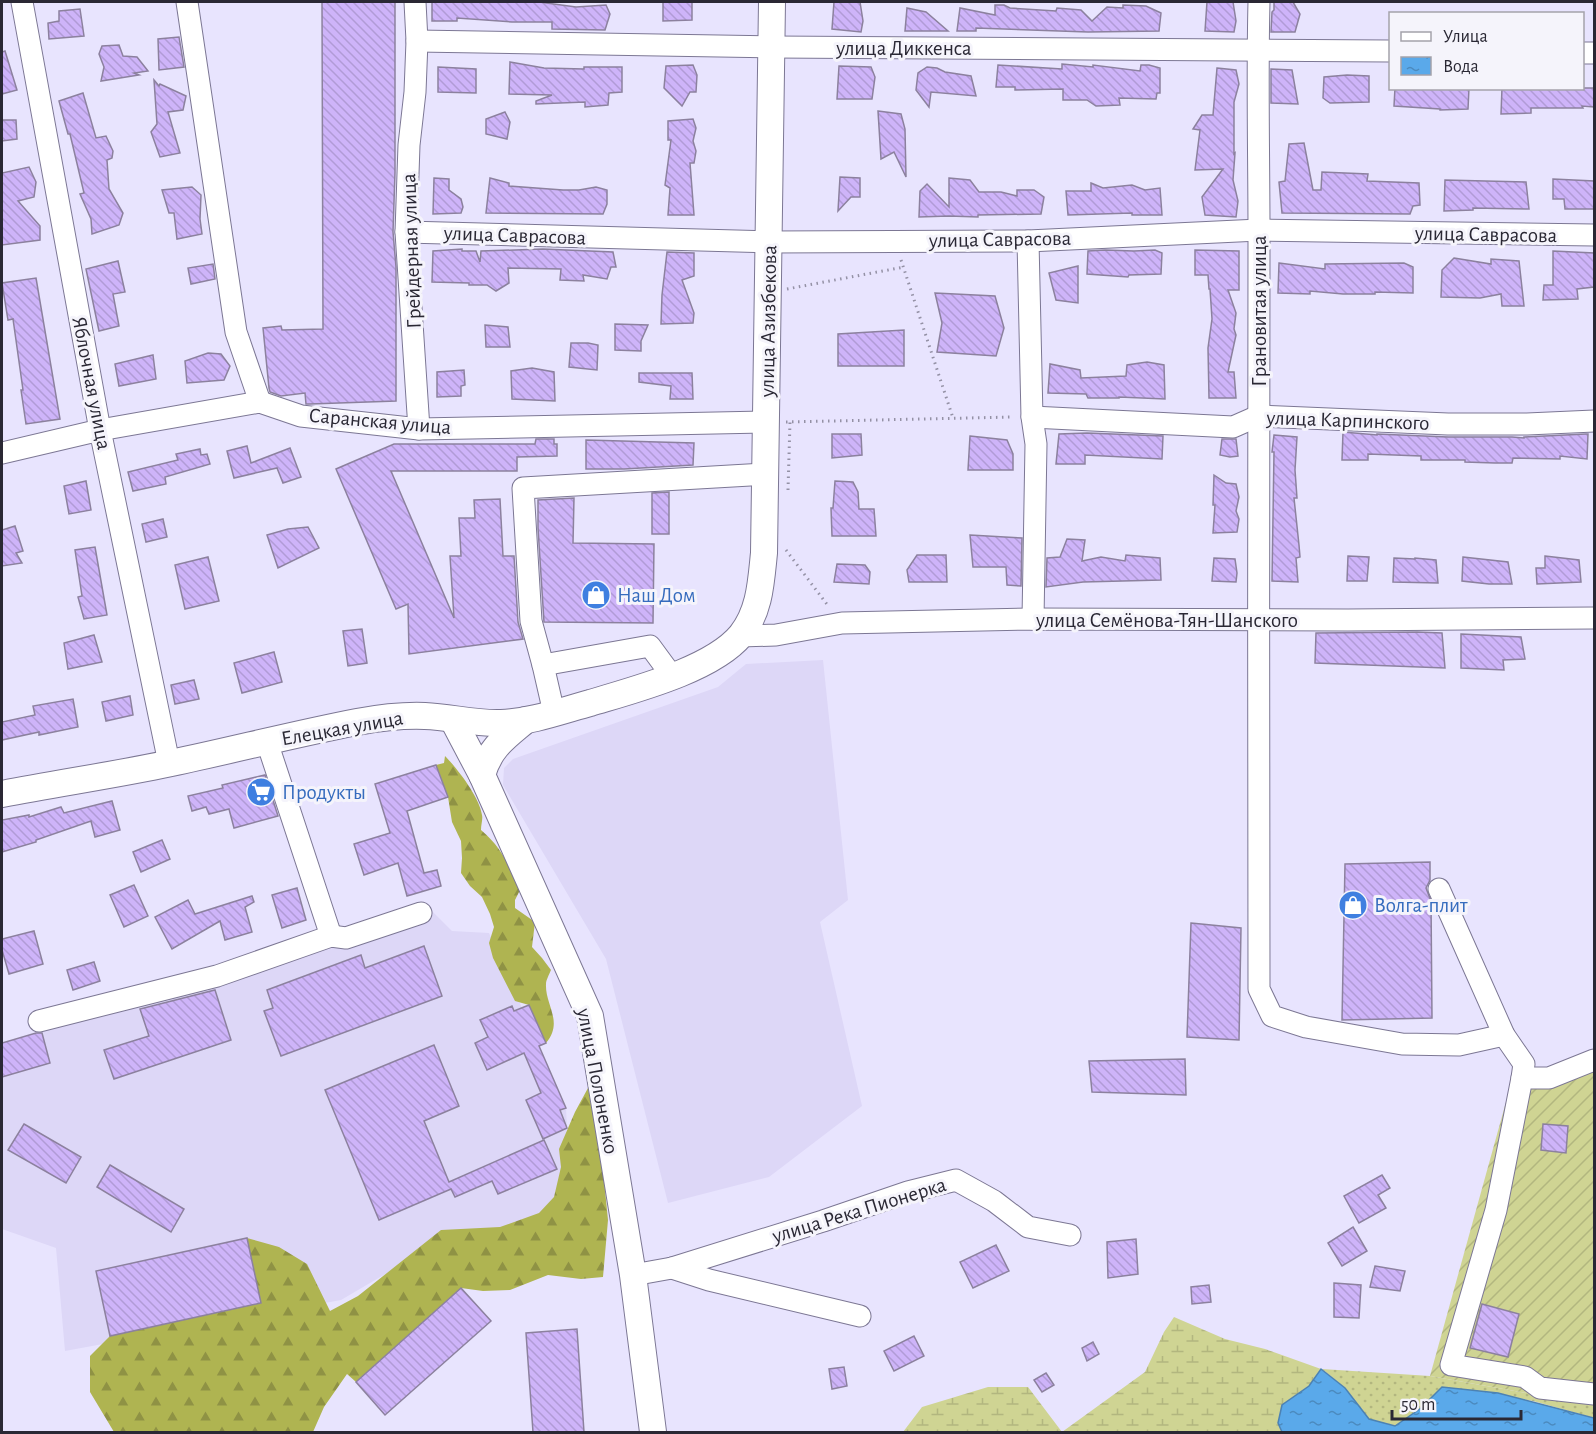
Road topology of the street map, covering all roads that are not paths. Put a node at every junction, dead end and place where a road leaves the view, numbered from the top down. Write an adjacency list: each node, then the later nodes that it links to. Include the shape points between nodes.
1 (22, 2): 21 (street, Яблочная улица)
2 (187, 2): 15 (street, via 236,332)
3 (415, 2): 6 (street, Грейдерная улица)
4 (772, 2): 7 (main road, улица Азизбекова)
5 (1259, 2): 8 (street, Грановитая улица)
6 (417, 41): 7 (street, улица Диккенса); 11 (street, Грейдерная улица)
7 (772, 47): 8 (street, улица Диккенса); 14 (main road, улица Азизбекова)
8 (1257, 50): 9 (street, улица Диккенса); 10 (street, Грановитая улица)
9 (1389, 51)
10 (1259, 231): 12 (street, улица Саврасова); 13 (street, улица Саврасова); 16 (street, Грановитая улица)
11 (406, 232): 14 (street, улица Саврасова); 20 (street, Грейдерная улица)
12 (1594, 235)
13 (1028, 241): 14 (street, улица Саврасова); 17 (street)
14 (769, 242): 19 (main road, улица Азизбекова, via 768,293)
15 (260, 402): 20 (street, Саранская улица, via 301,416); 21 (street, Саранская улица)
16 (1258, 416): 17 (street, улица Карпинского, via 1233,427); 18 (street, улица Карпинского, via 1448,424); 26 (street, Грановитая улица)
17 (1032, 417): 25 (street, via 1036,444)
18 (1594, 421)
19 (778, 422): 20 (street, Саранская улица); 23 (main road, улица Азизбекова)
20 (419, 429)
21 (100, 430): 22 (street, Саранская улица); 34 (street, Яблочная улица)
22 (2, 453)
23 (766, 474): 27 (main road, улица Азизбекова, via 765,553 760,592 752,617); 28 (street, via 523,488 531,621)
24 (1594, 618): 26 (street, улица Семёнова-Тян-Шанского)
25 (1033, 619): 26 (street, улица Семёнова-Тян-Шанского); 27 (street, улица Семёнова-Тян-Шанского, via 842,623 776,635)
26 (1259, 620): 41 (street, Грановитая улица, via 1259,989 1272,1016 1306,1027 1402,1044 1459,1045)
27 (740, 636): 29 (main road, Елецкая улица, via 722,652)
28 (543, 665): 29 (street, via 650,646); 30 (street)
29 (672, 676): 30 (main road, Елецкая улица)
30 (554, 713): 32 (main road, Елецкая улица)
31 (453, 720): 32 (main road, Елецкая улица); 33 (main road, Елецкая улица, via 398,716); 35 (main road, улица Полоненко)
32 (526, 720): 35 (main road, via 497,745)
33 (267, 742): 34 (main road, Елецкая улица); 39 (street)
34 (169, 763): 36 (main road, Елецкая улица)
35 (482, 775): 46 (main road, улица Полоненко, via 590,1016)
36 (2, 794)
37 (1439, 889): 41 (street)
38 (422, 913): 39 (street, via 346,938)
39 (331, 936): 40 (street, via 217,976)
40 (39, 1021)
41 (1504, 1035): 43 (street, via 1524,1064)
42 (1594, 1060): 43 (street, via 1549,1078)
43 (1522, 1078): 48 (street, via 1496,1210 1451,1365 1525,1377 1540,1388)
44 (1070, 1235): 45 (street, улица Река Пионерка, via 1028,1227 994,1201 956,1180)
45 (672, 1268): 46 (street, улица Река Пионерка); 47 (street, улица Река Пионерка)
46 (633, 1275): 49 (main road, улица Полоненко)
47 (860, 1316)
48 (1594, 1394)
49 (653, 1432)

